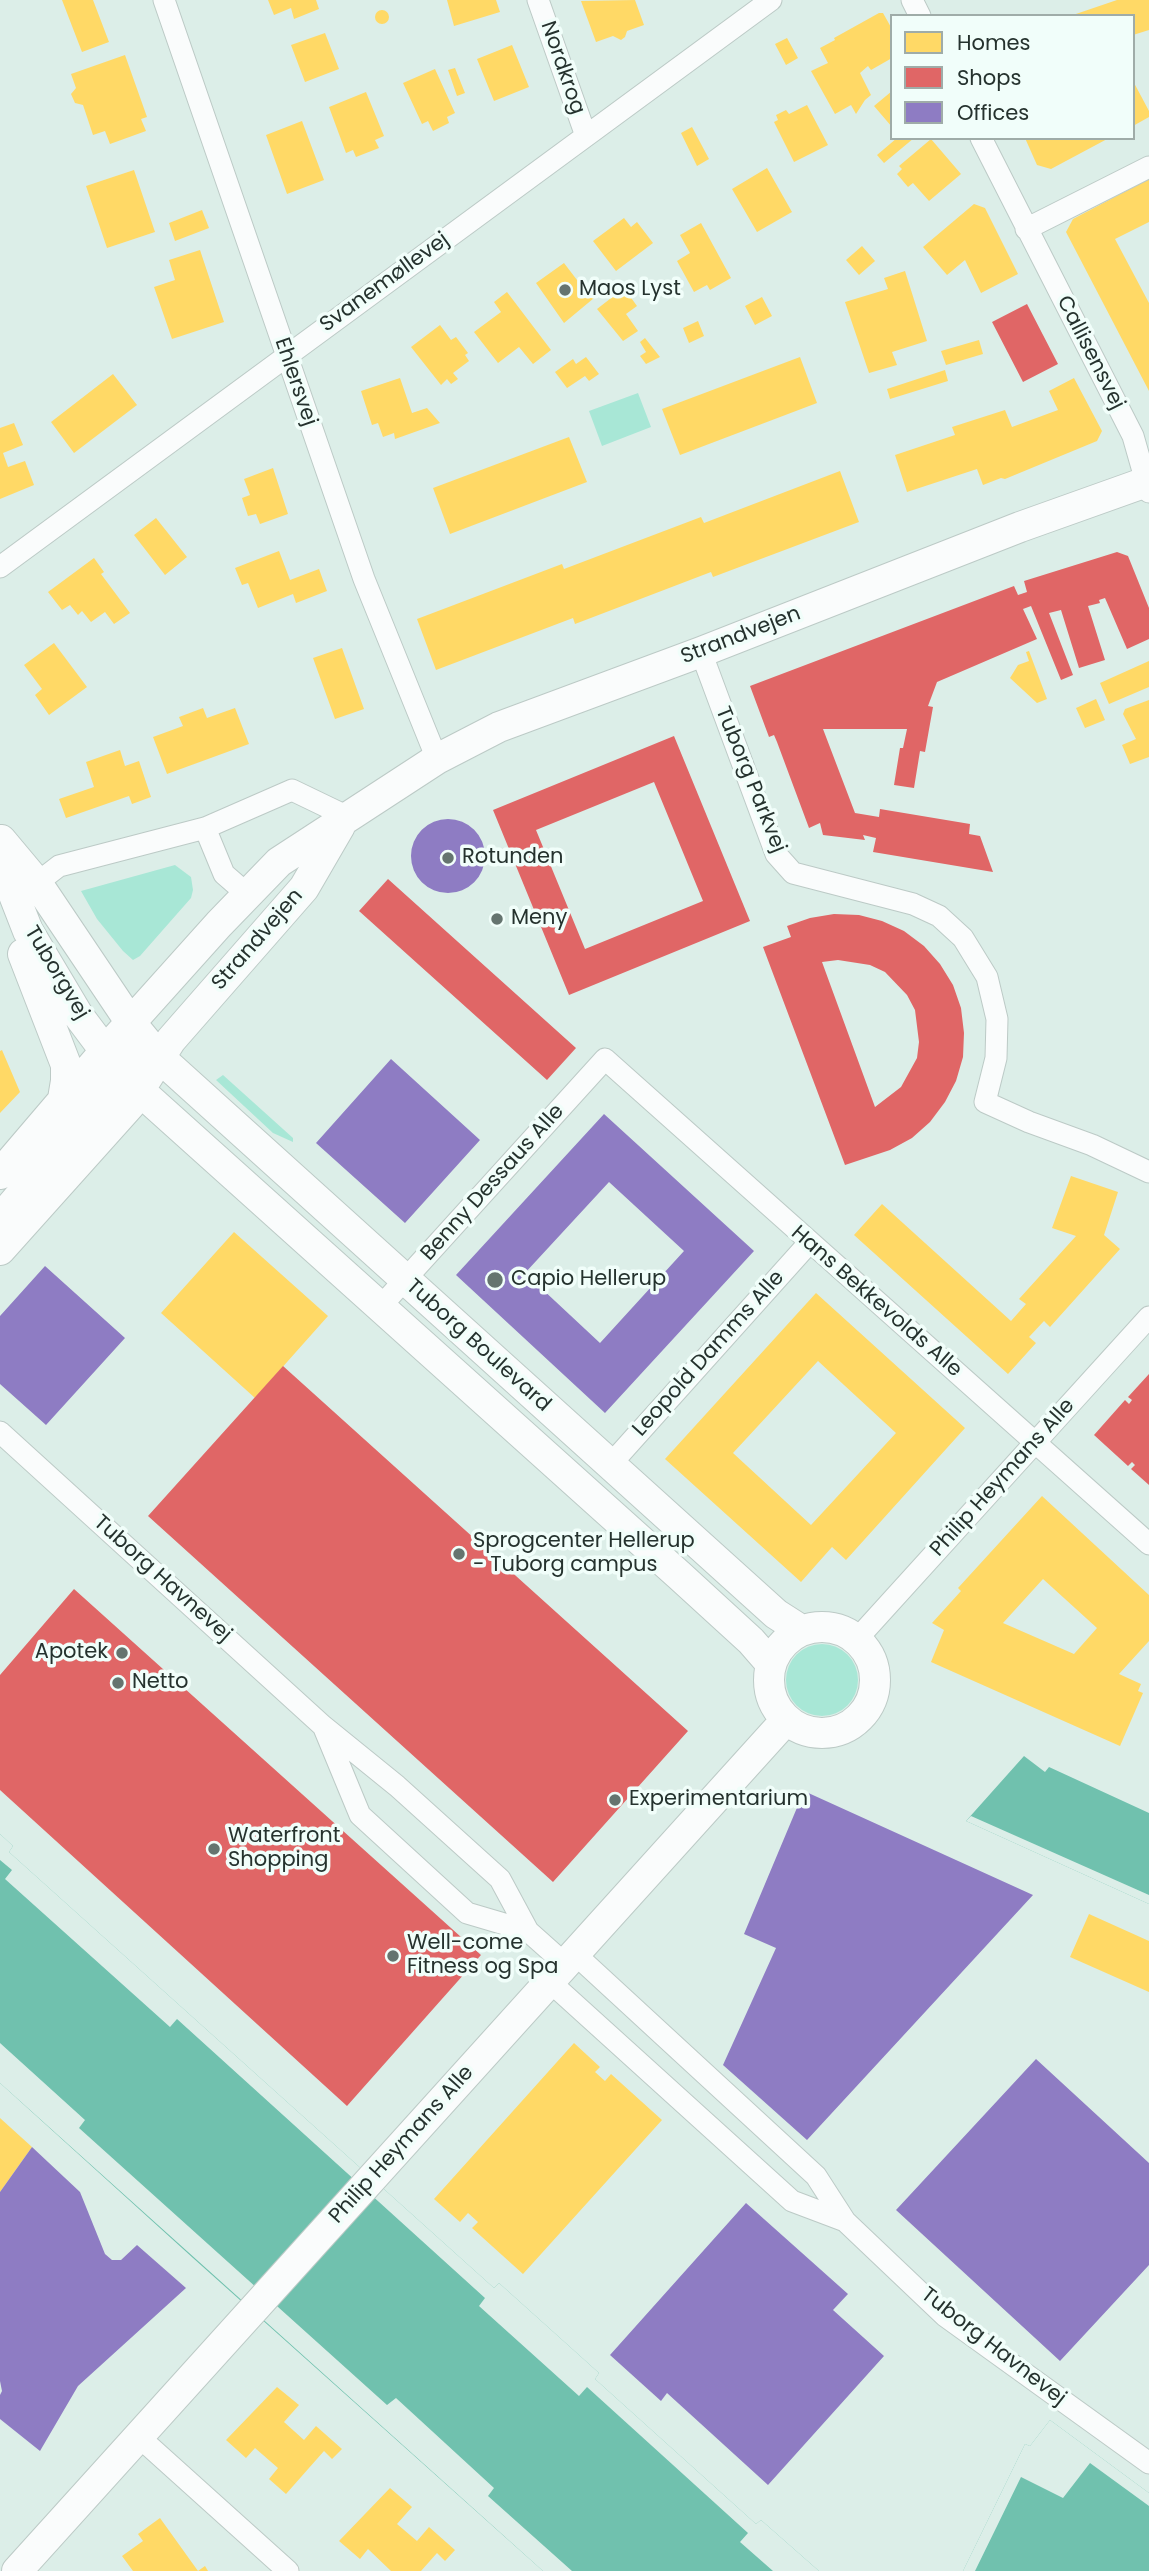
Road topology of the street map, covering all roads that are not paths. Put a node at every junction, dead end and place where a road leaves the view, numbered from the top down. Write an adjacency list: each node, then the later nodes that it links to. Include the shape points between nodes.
1 (164, 0): 8 (street, Ehlersvej)
2 (538, 0): 4 (street, Nordkrog)
3 (771, 0): 4 (street, Svanemøllevej)
4 (586, 136): 8 (street, Svanemøllevej)
5 (982, 140): 7 (street, Callisensvej)
6 (1149, 167): 7 (street)
7 (1027, 229): 9 (street, Callisensvej, via 1133,436)
8 (286, 356): 10 (street, Svanemøllevej); 12 (street, Ehlersvej, via 364,579)
9 (1148, 484): 11 (street, Strandvejen, via 1008,531)
10 (0, 567)
11 (701, 652): 12 (street, Strandvejen, via 499,727); 25 (street, Tuborg Parkvej, via 776,854 793,873 913,904 939,916 963,938 987,977 997,1019 996,1058 985,1102)
12 (437, 759): 13 (street, Strandvejen)
13 (346, 816): 14 (street, via 292,790); 18 (street, Strandvejen, via 279,862); 21 (street, Strandvejen, via 304,888)
14 (205, 828): 17 (street, via 60,866); 18 (street, via 224,874)
15 (1, 839): 16 (street, Tuborgvej); 17 (street, Tuborgvej)
16 (2, 873): 20 (street, Tuborgvej, via 50,970); 24 (street, via 12,927 66,1065)
17 (37, 883): 19 (street, Tuborgvej)
18 (247, 894): 19 (street, Strandvejen)
19 (131, 1023): 20 (street, Strandvejen); 21 (street, Tuborgvej); 23 (street, via 137,1044)
20 (105, 1051): 23 (street, Tuborgvej); 24 (street)
21 (159, 1056): 23 (street, Strandvejen); 30 (street, Tuborg Boulevard)
22 (605, 1059): 28 (street, Hans Bekkevolds Alle); 30 (street, Benny Dessaus Alle)
23 (132, 1082): 27 (street); 29 (street, via 112,1126); 31 (street, Tuborg Boulevard)
24 (63, 1099): 26 (street)
25 (1149, 1172)
26 (0, 1174)
27 (0, 1219)
28 (809, 1243): 34 (street, Hans Bekkevolds Alle); 35 (street, Leopold Damms Alle)
29 (0, 1250)
30 (405, 1280): 31 (street, Benny Dessaus Alle); 35 (street, Tuborg Boulevard)
31 (381, 1306): 39 (street, Tuborg Boulevard)
32 (1149, 1317): 34 (street, Philip Heymans Alle)
33 (0, 1432): 41 (street, Tuborg Havnevej)
34 (1035, 1443): 36 (street, Hans Bekkevolds Alle); 38 (street, Philip Heymans Alle)
35 (610, 1465): 37 (street, Tuborg Boulevard, via 776,1614)
36 (1149, 1544)
37 (801, 1630): 38 (street, via 830,1626); 39 (street, via 777,1650)
38 (857, 1639): 40 (street, via 874,1665 876,1681 866,1711 856,1722 829,1733 813,1733)
39 (771, 1664): 40 (street, via 770,1693)
40 (786, 1720): 43 (street, Philip Heymans Alle)
41 (323, 1726): 42 (street, Tuborg Havnevej, via 500,1879); 42 (street, Tuborg Havnevej, via 360,1815 467,1913)
42 (528, 1931): 43 (street, Tuborg Havnevej)
43 (563, 1967): 44 (street, Tuborg Havnevej, via 816,2176); 44 (street, Tuborg Havnevej, via 792,2202); 45 (street, Philip Heymans Alle)
44 (845, 2221): 46 (street, Tuborg Havnevej, via 945,2316)
45 (138, 2436): 47 (street, Philip Heymans Alle); 48 (street)
46 (1149, 2463)
47 (17, 2571)
48 (288, 2571)

